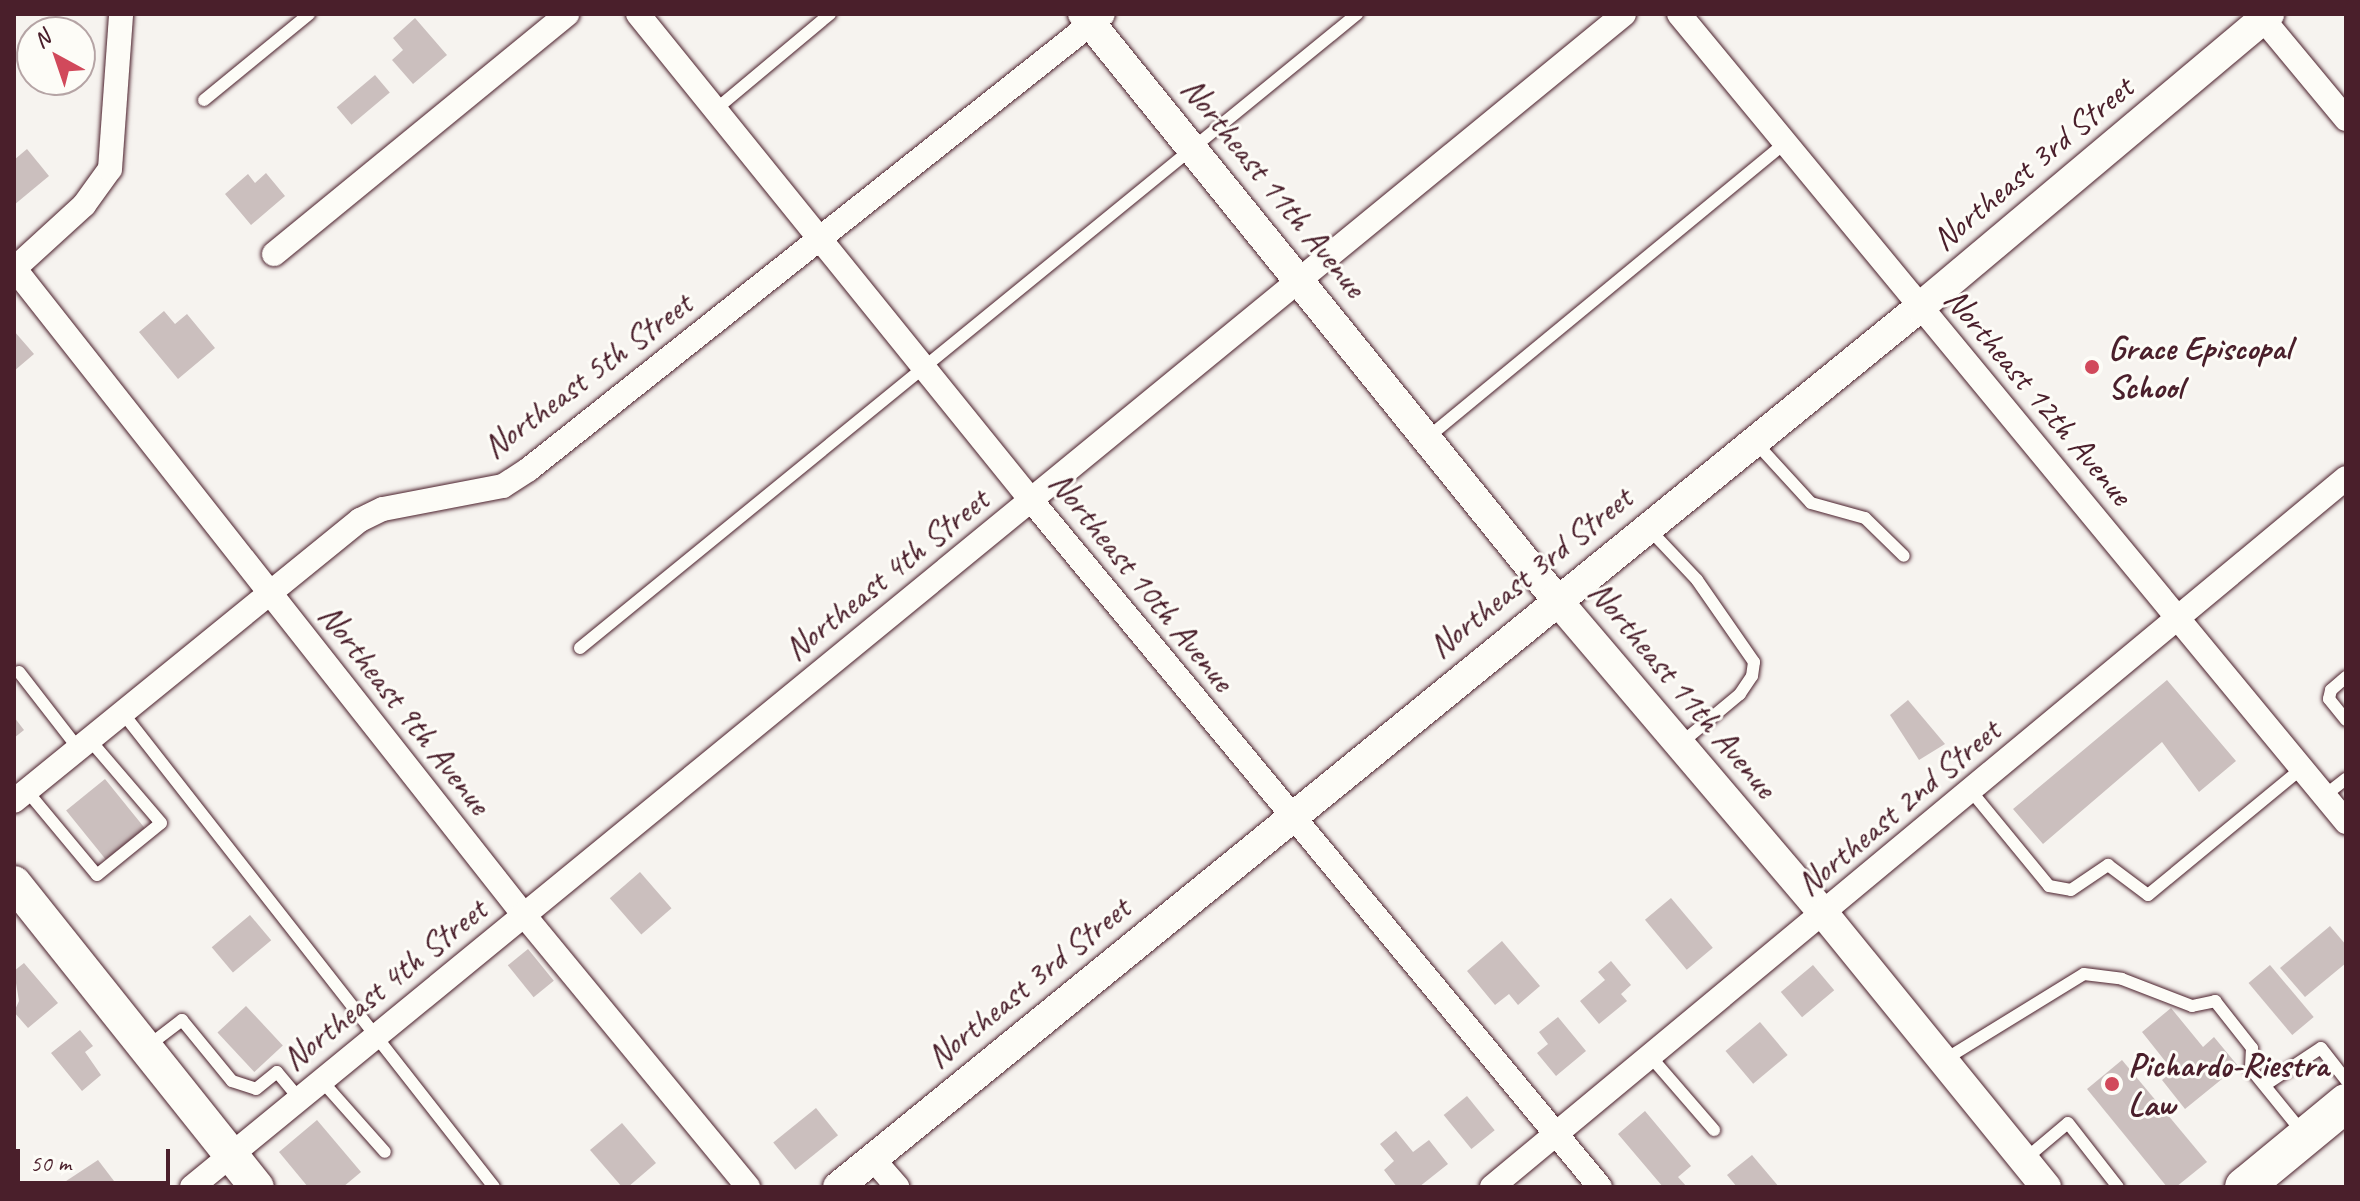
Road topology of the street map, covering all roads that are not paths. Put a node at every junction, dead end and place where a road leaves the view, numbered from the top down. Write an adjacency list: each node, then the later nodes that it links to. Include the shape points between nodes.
1 (121, 14): 18 (street, via 110,169 84,205)
2 (309, 14): 11 (lane)
3 (567, 14): 17 (street)
4 (638, 14): 12 (street, Northeast 10th Avenue)
5 (830, 14): 12 (lane)
6 (1357, 14): 15 (lane)
7 (1624, 14): 19 (street, Northeast 4th Street)
8 (1679, 14): 14 (street, Northeast 12th Avenue)
9 (2266, 16): 13 (street); 20 (street, Northeast 3rd Street)
10 (1092, 17): 15 (street, Northeast 11th Avenue); 16 (street, Northeast 5th Street)
11 (204, 100)
12 (715, 110): 16 (street, Northeast 10th Avenue)
13 (2346, 119)
14 (1785, 143): 20 (street, Northeast 12th Avenue); 22 (lane)
15 (1193, 148): 19 (street, Northeast 11th Avenue); 21 (lane)
16 (820, 239): 21 (street, Northeast 10th Avenue); 28 (street, Northeast 5th Street, via 503,486 383,509 360,520)
17 (274, 254)
18 (14, 269): 28 (street, Northeast 9th Avenue)
19 (1299, 278): 22 (street, Northeast 11th Avenue); 25 (street, Northeast 4th Street)
20 (1920, 307): 23 (street, Northeast 3rd Street); 30 (street, Northeast 12th Avenue)
21 (925, 369): 25 (street, Northeast 10th Avenue); 31 (lane)
22 (1427, 438): 29 (street, Northeast 11th Avenue)
23 (1754, 440): 26 (street, Northeast 3rd Street); 27 (lane, via 1811,503 1865,518)
24 (2346, 478): 30 (street, Northeast 2nd Street)
25 (1031, 500): 43 (street, Northeast 10th Avenue); 45 (street, Northeast 4th Street)
26 (1647, 526): 29 (street, Northeast 3rd Street); 37 (lane, via 1706,591 1754,662 1740,694)
27 (1904, 556)
28 (271, 593): 34 (street, Northeast 5th Street); 45 (street, Northeast 9th Avenue)
29 (1556, 599): 37 (street, Northeast 11th Avenue); 43 (street, Northeast 3rd Street)
30 (2178, 617): 38 (street, Northeast 12th Avenue); 40 (street, Northeast 2nd Street)
31 (580, 648)
32 (19, 672): 36 (lane)
33 (2346, 677): 35 (lane, via 2329,699)
34 (122, 712): 36 (street, Northeast 5th Street); 47 (lane)
35 (2346, 720)
36 (84, 743): 41 (street, Northeast 5th Street); 41 (lane, via 161,823 97,875)
37 (1680, 744): 46 (street, Northeast 11th Avenue)
38 (2302, 768): 40 (lane, via 2148,895 2108,865 2071,890 2049,886); 42 (street, Northeast 12th Avenue)
39 (2346, 779): 42 (lane)
40 (1971, 791): 46 (street, Northeast 2nd Street)
41 (20, 796)
42 (2339, 809)
43 (1291, 815): 57 (street, Northeast 10th Avenue); 60 (street, Northeast 3rd Street)
44 (14, 883): 48 (main road)
45 (523, 914): 47 (street, Northeast 4th Street); 66 (street, Northeast 9th Avenue)
46 (1824, 914): 49 (street, Northeast 2nd Street); 50 (street, Northeast 11th Avenue)
47 (377, 1033): 51 (street, Northeast 4th Street); 65 (lane)
48 (146, 1048): 54 (lane, via 182,1020 232,1081 256,1089 277,1072); 59 (main road)
49 (1650, 1056): 56 (lane); 57 (street, Northeast 2nd Street)
50 (1944, 1060): 53 (lane, via 2084,974 2122,979 2192,1006 2215,1001 2252,1048 2251,1069); 62 (street, Northeast 11th Avenue)
51 (321, 1080): 54 (street, Northeast 4th Street); 58 (lane)
52 (2346, 1080): 53 (lane, via 2321,1048)
53 (2265, 1085): 55 (lane)
54 (299, 1098): 59 (street, Northeast 4th Street)
55 (2330, 1120): 61 (main road)
56 (1714, 1130)
57 (1557, 1133): 69 (street, Northeast 2nd Street); 70 (street, Northeast 10th Avenue)
58 (385, 1152)
59 (231, 1155): 63 (street, Northeast 4th Street); 64 (main road)
60 (873, 1159): 67 (street, Northeast 3rd Street); 68 (street)
61 (2263, 1176)
62 (2038, 1179): 71 (lane, via 2068,1123)
63 (192, 1187)
64 (257, 1187)
65 (494, 1187)
66 (748, 1187)
67 (838, 1187)
68 (897, 1187)
69 (1492, 1187)
70 (1600, 1187)
71 (2118, 1187)

